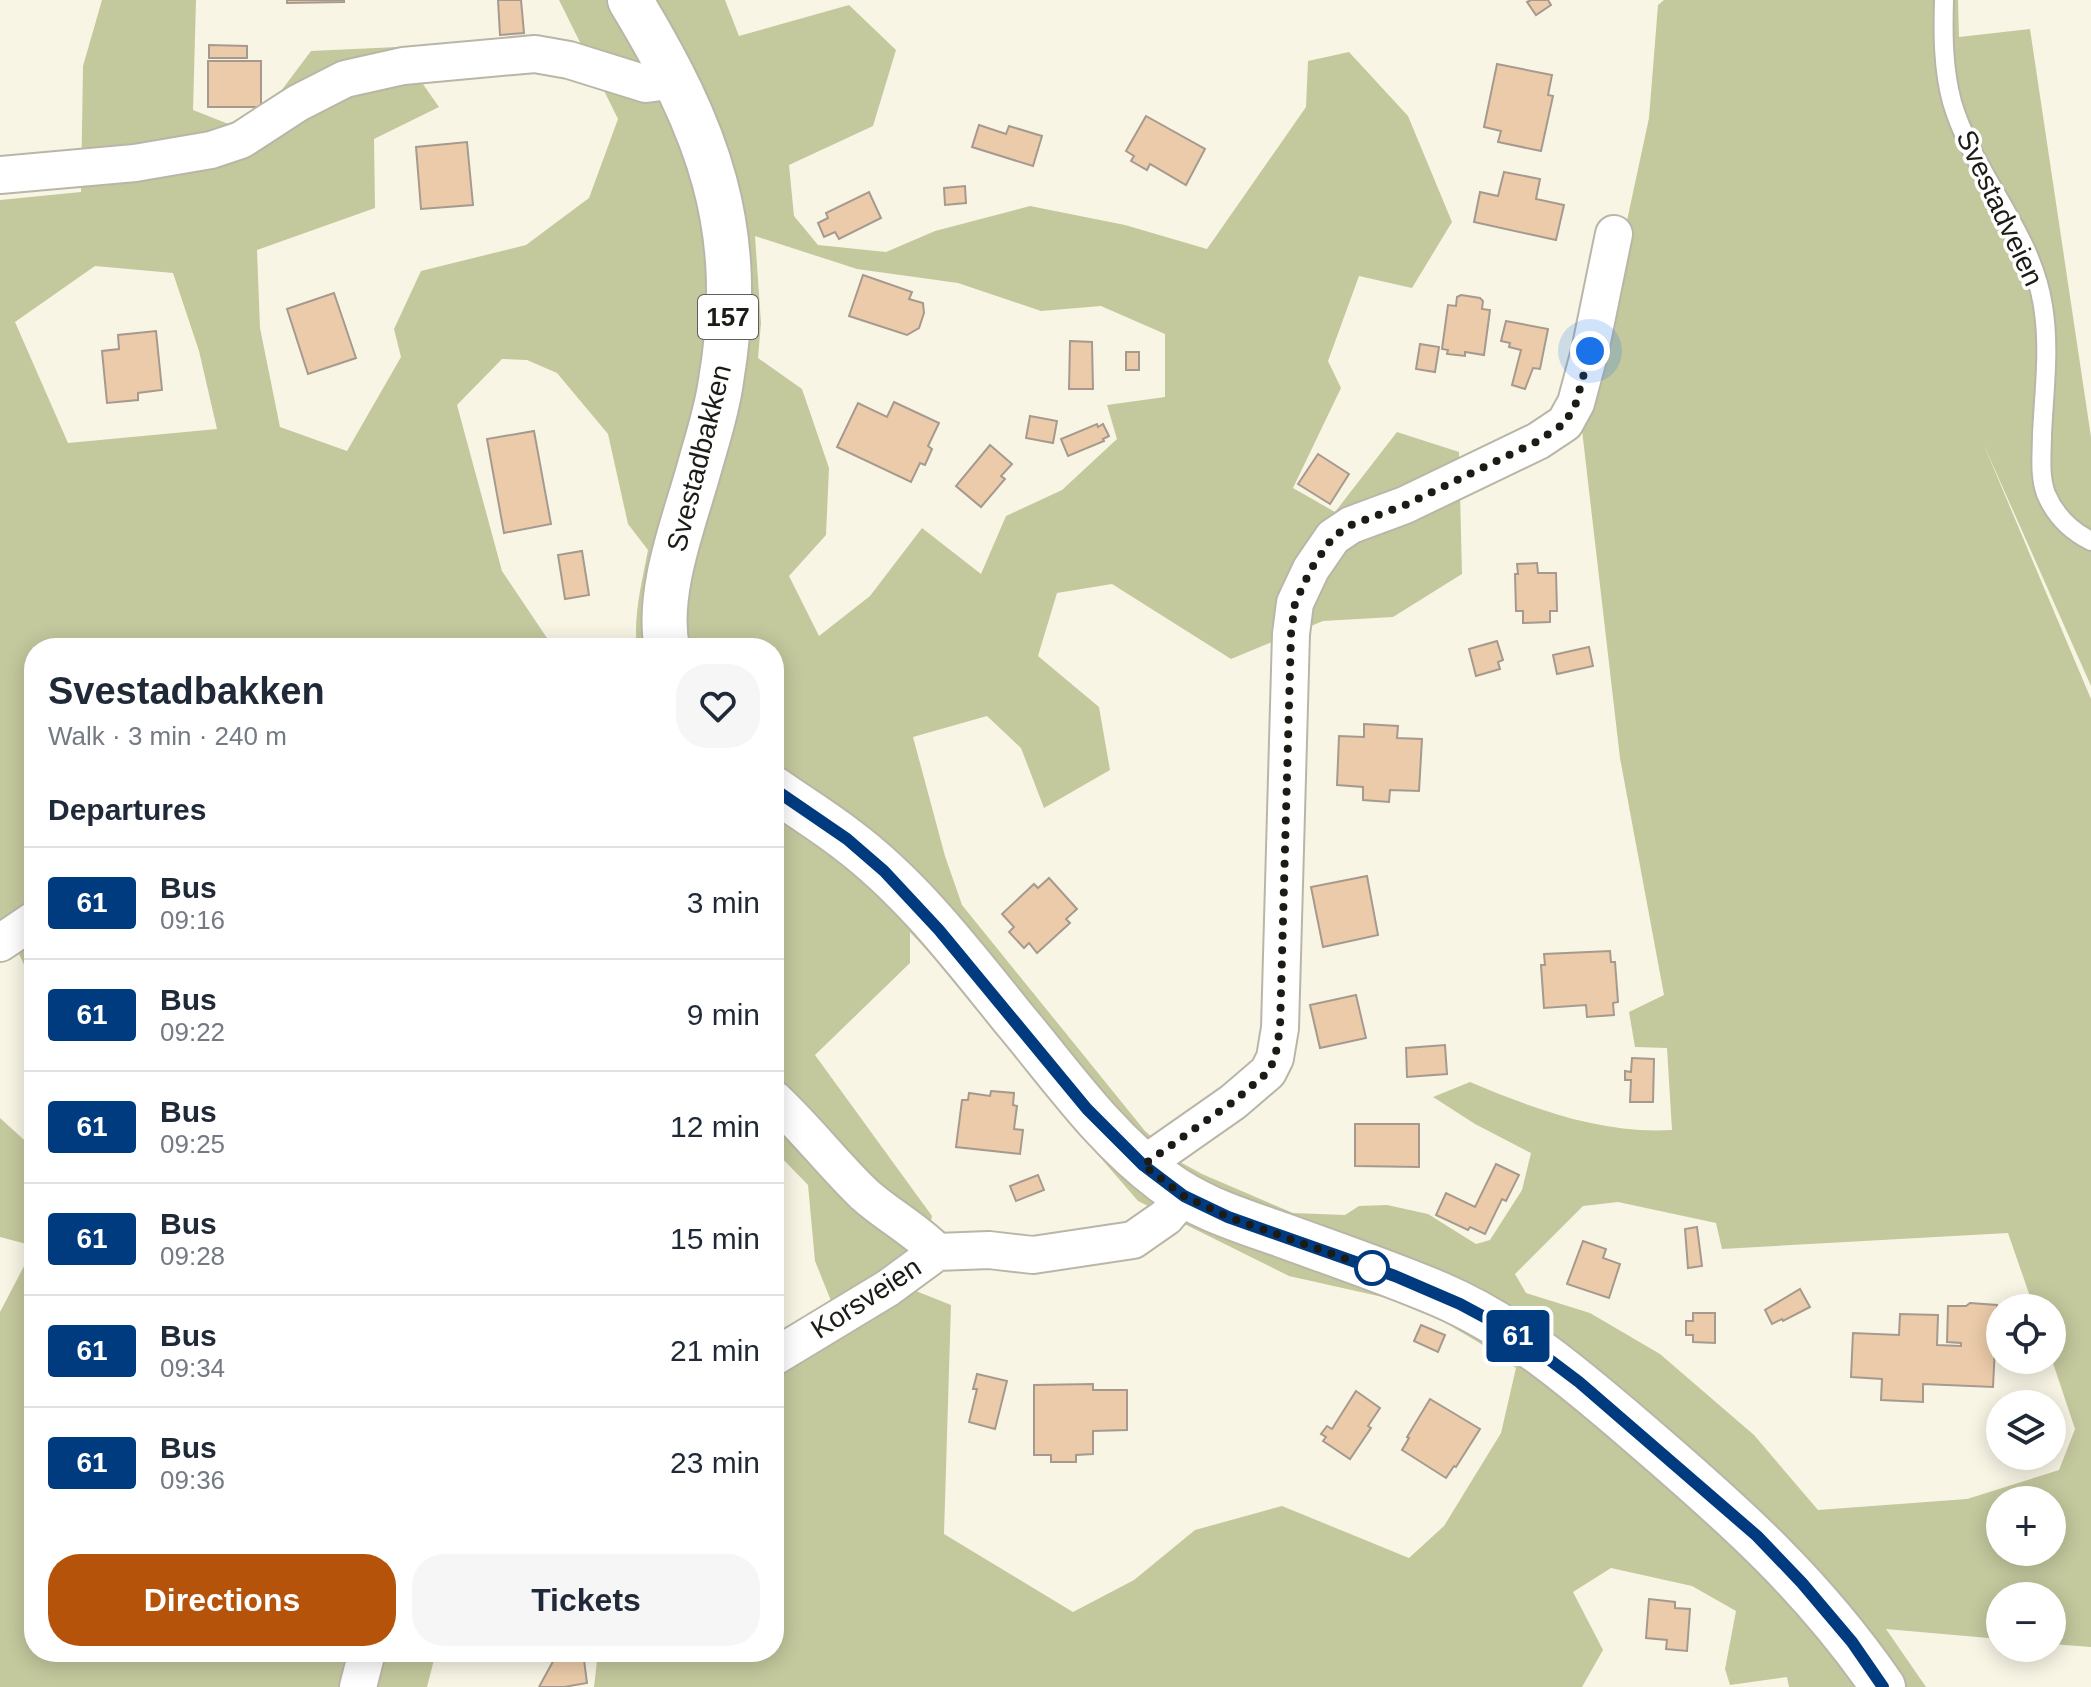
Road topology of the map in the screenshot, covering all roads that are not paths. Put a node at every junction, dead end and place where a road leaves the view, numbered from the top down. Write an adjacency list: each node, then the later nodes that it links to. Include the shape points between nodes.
1 (630, 0): 3 (main road, Svestadbakken / 157)
2 (1944, 0): 6 (lane, Svestadveien, via 1944,56 1953,102 2031,263 2044,307 2041,460 2046,494 2068,526)
3 (676, 80): 4 (street, via 646,84 535,54 403,66 345,79 241,140 211,150); 7 (main road, Svestadbakken / 157, via 714,174 729,275 728,333 718,397 671,569)
4 (0, 175)
5 (1614, 234): 12 (street, via 1590,351 1565,423 1405,505 1351,525 1333,537 1311,569 1295,603 1291,634 1275,1058 1268,1072 1233,1102)
6 (2091, 541)
7 (666, 638)
8 (784, 796): 12 (main road, via 884,871 1087,1109)
9 (24, 927): 10 (street)
10 (0, 943)
11 (784, 1109): 14 (street, via 866,1195)
12 (1143, 1165): 13 (main road)
13 (1184, 1196): 14 (street, Korsveien, via 1166,1217 1133,1240 1033,1255); 18 (main road, via 1440,1294 1514,1333 1579,1382 1757,1536 1842,1630)
14 (937, 1252): 15 (street, Korsveien)
15 (784, 1351)
16 (364, 1662): 17 (street)
17 (358, 1687)
18 (1883, 1687)

